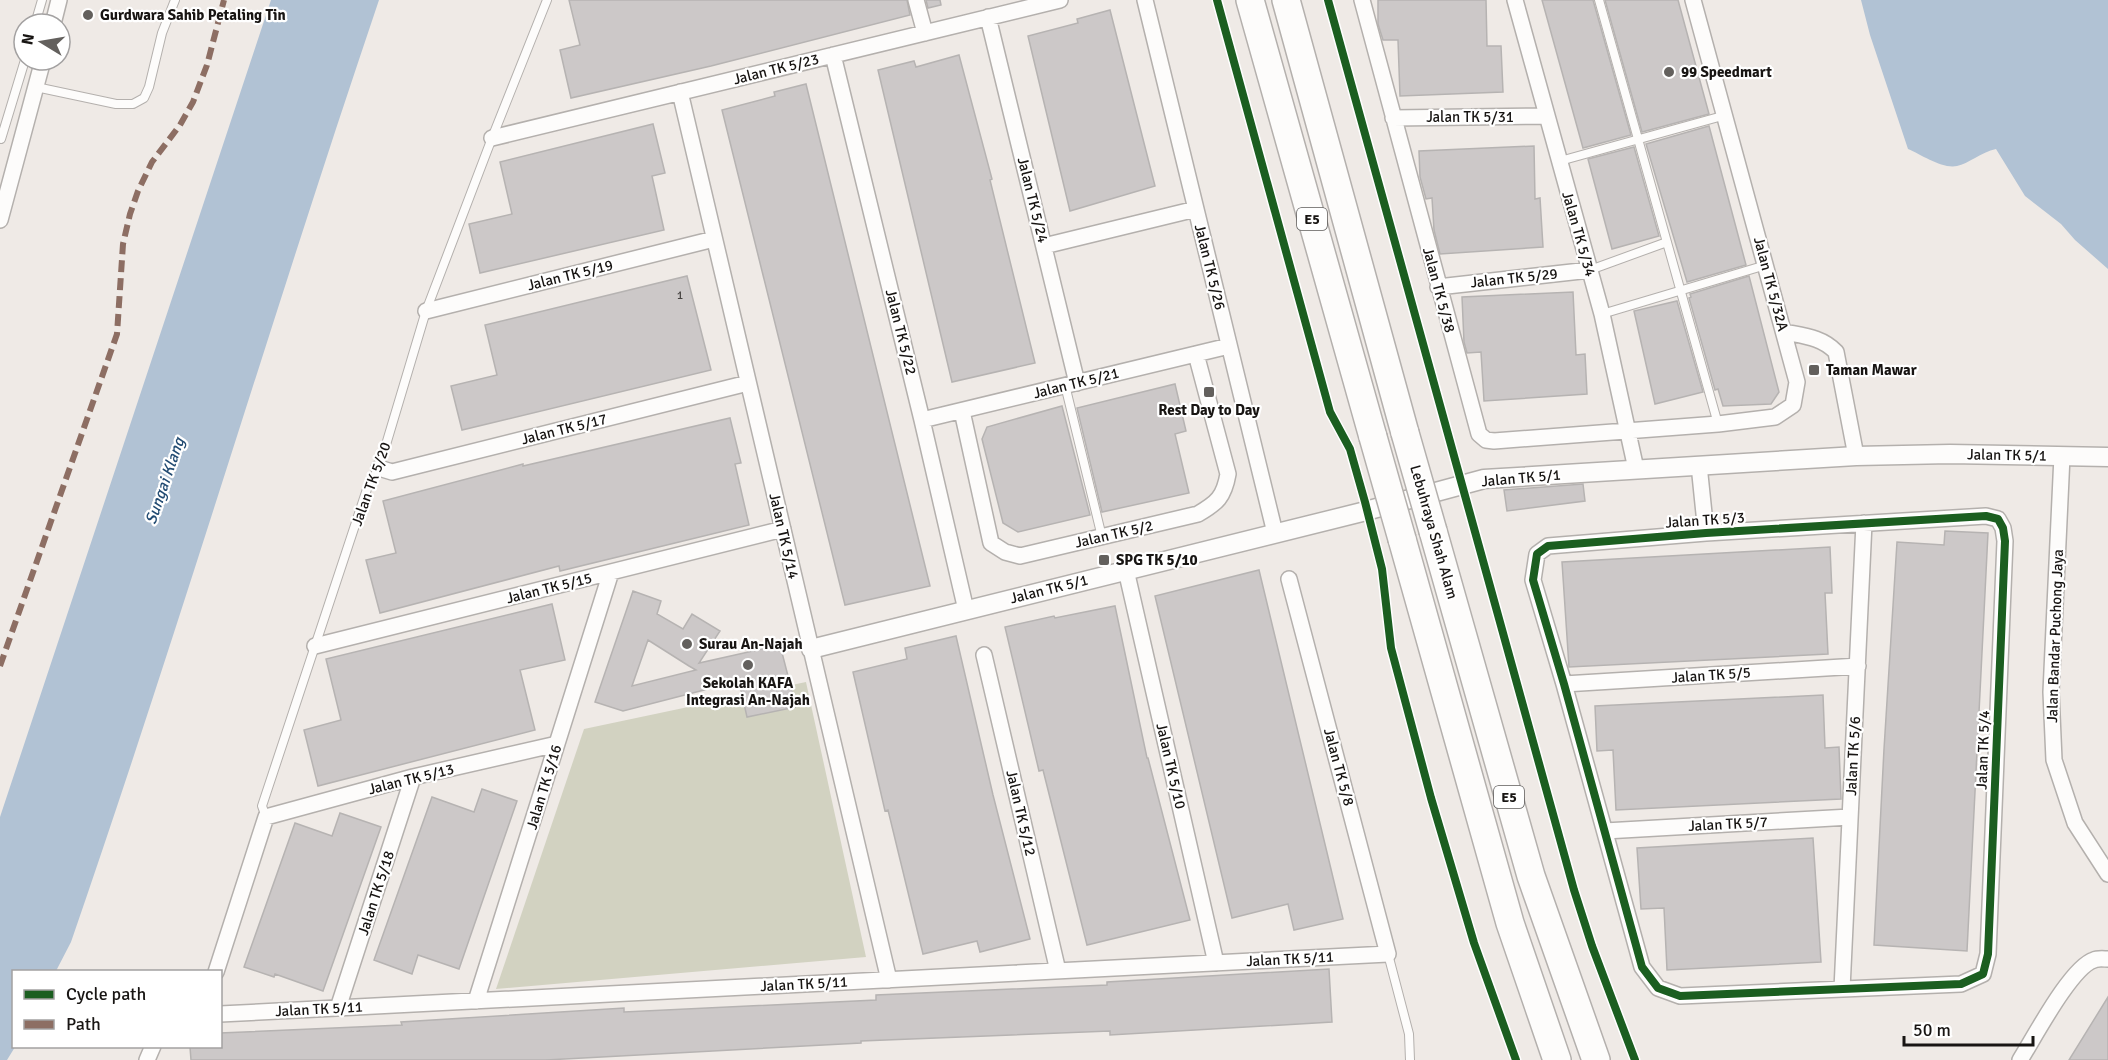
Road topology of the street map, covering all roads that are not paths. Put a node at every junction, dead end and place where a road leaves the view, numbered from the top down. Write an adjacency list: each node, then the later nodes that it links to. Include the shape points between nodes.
1 (174, 0): 17 (lane, via 144,98 133,104 116,104)
2 (547, 0): 23 (lane, Jalan TK 5/20)
3 (916, 0): 13 (street)
4 (1060, 0): 12 (street, Jalan TK 5/23)
5 (1146, 0): 27 (street, Jalan TK 5/26)
6 (1250, 0): 84 (highway, E5, bridge, via 1510,923)
7 (1286, 0): 85 (highway, Lebuhraya Shah Alam / E5, bridge, via 1531,876)
8 (1362, 0): 21 (street, Jalan TK 5/38)
9 (1515, 0): 20 (street, Jalan TK 5/34)
10 (1599, 0): 24 (lane)
11 (1693, 0): 19 (street, Jalan TK 5/32A)
12 (988, 17): 13 (street, Jalan TK 5/23); 31 (street, Jalan TK 5/24)
13 (925, 33): 14 (street, Jalan TK 5/23)
14 (833, 55): 18 (street, Jalan TK 5/23); 44 (street, Jalan TK 5/22)
15 (21, 72): 22 (lane)
16 (40, 72): 17 (street)
17 (36, 87): 25 (street)
18 (680, 92): 23 (street, Jalan TK 5/23); 29 (street, Jalan TK 5/14)
19 (1726, 115): 24 (lane); 32 (street, Jalan TK 5/32A)
20 (1547, 117): 21 (street, Jalan TK 5/31); 26 (street, Jalan TK 5/34)
21 (1393, 118): 34 (street, Jalan TK 5/38)
22 (1, 138): 25 (lane)
23 (492, 138): 36 (lane, Jalan TK 5/20)
24 (1638, 139): 26 (lane); 30 (lane)
25 (20, 144): 28 (street)
26 (1559, 161): 33 (street, Jalan TK 5/34)
27 (1196, 209): 31 (street); 39 (street, Jalan TK 5/26)
28 (0, 220)
29 (714, 239): 36 (street, Jalan TK 5/19); 41 (street, Jalan TK 5/14)
30 (1667, 242): 33 (lane); 35 (lane)
31 (1044, 246): 42 (street, Jalan TK 5/24)
32 (1766, 265): 35 (lane); 38 (street, Jalan TK 5/32A)
33 (1590, 270): 34 (street, Jalan TK 5/29); 37 (street, Jalan TK 5/34)
34 (1438, 287): 46 (street, Jalan TK 5/38, via 1479,434 1486,440)
35 (1680, 291): 37 (lane); 45 (lane)
36 (426, 311): 51 (lane, Jalan TK 5/20)
37 (1602, 314): 46 (street, Jalan TK 5/34)
38 (1784, 332): 45 (street, Jalan TK 5/32A, via 1797,382 1793,405 1774,417); 47 (street, via 1816,338 1836,352)
39 (1229, 346): 40 (street, Jalan TK 5/21); 55 (street, Jalan TK 5/26)
40 (1196, 354): 42 (street, Jalan TK 5/21); 57 (street, Jalan TK 5/2, via 1228,474 1226,490 1214,505 1198,514)
41 (748, 383): 51 (street, Jalan TK 5/17, via 392,472); 54 (street, Jalan TK 5/14)
42 (1071, 384): 43 (street, Jalan TK 5/21); 57 (lane)
43 (962, 411): 44 (street, Jalan TK 5/21); 57 (street, Jalan TK 5/2, via 991,543 1020,556)
44 (922, 420): 61 (street, Jalan TK 5/22)
45 (1718, 424): 46 (street, Jalan TK 5/32A)
46 (1628, 430): 52 (street, Jalan TK 5/34)
47 (1856, 456): 48 (street, Jalan TK 5/1); 50 (street, Jalan TK 5/1)
48 (2062, 456): 49 (street, Jalan TK 5/1); 72 (street, Jalan Bandar Puchong Jaya, via 2051,692 2054,760 2075,823)
49 (2108, 457)
50 (1699, 465): 52 (street, Jalan TK 5/1); 56 (street)
51 (380, 468): 62 (lane, Jalan TK 5/20, via 368,486)
52 (1636, 469): 55 (street, Jalan TK 5/1, via 1484,479)
53 (1864, 523): 56 (street, Jalan TK 5/3); 65 (street, Jalan TK 5/6); 79 (street, Jalan TK 5/4, via 1986,516 1998,519 2003,528 1988,954 1983,975 1961,984)
54 (783, 529): 59 (street, Jalan TK 5/15); 63 (street, Jalan TK 5/14)
55 (1275, 533): 58 (street, Jalan TK 5/1)
56 (1706, 533): 66 (street, Jalan TK 5/3, via 1548,546 1537,554 1533,580)
57 (1102, 537)
58 (1126, 570): 61 (street, Jalan TK 5/1); 75 (street, Jalan TK 5/10)
59 (611, 572): 62 (street, Jalan TK 5/15); 67 (street, Jalan TK 5/16)
60 (1289, 579): 73 (street, Jalan TK 5/8)
61 (966, 610): 63 (street, Jalan TK 5/1)
62 (315, 646): 69 (lane, Jalan TK 5/20, via 262,806)
63 (811, 649): 78 (street, Jalan TK 5/14)
64 (984, 655): 77 (street, Jalan TK 5/12)
65 (1858, 666): 66 (street, Jalan TK 5/5); 70 (street, Jalan TK 5/6)
66 (1564, 684): 71 (street)
67 (557, 744): 68 (street, Jalan TK 5/13); 80 (street, Jalan TK 5/16)
68 (413, 777): 69 (street, Jalan TK 5/13); 81 (street, Jalan TK 5/18)
69 (266, 817): 76 (street, Jalan TK 5/20)
70 (1850, 817): 71 (street, Jalan TK 5/7); 79 (street, Jalan TK 5/6)
71 (1605, 831): 79 (street, via 1642,967 1658,988 1680,996)
72 (2108, 874)
73 (1388, 954): 75 (street, Jalan TK 5/11); 83 (lane, via 1408,1034)
74 (2108, 959): 86 (street, via 2094,960 2074,977)
75 (1216, 963): 77 (street, Jalan TK 5/11)
76 (217, 970)
77 (1058, 971): 78 (street, Jalan TK 5/11)
78 (889, 980): 80 (street, Jalan TK 5/11)
79 (1842, 989)
80 (476, 1001): 81 (street, Jalan TK 5/11)
81 (338, 1008): 82 (street, Jalan TK 5/11)
82 (222, 1014)
83 (1410, 1060)
84 (1557, 1060)
85 (1596, 1060)
86 (2020, 1060)

